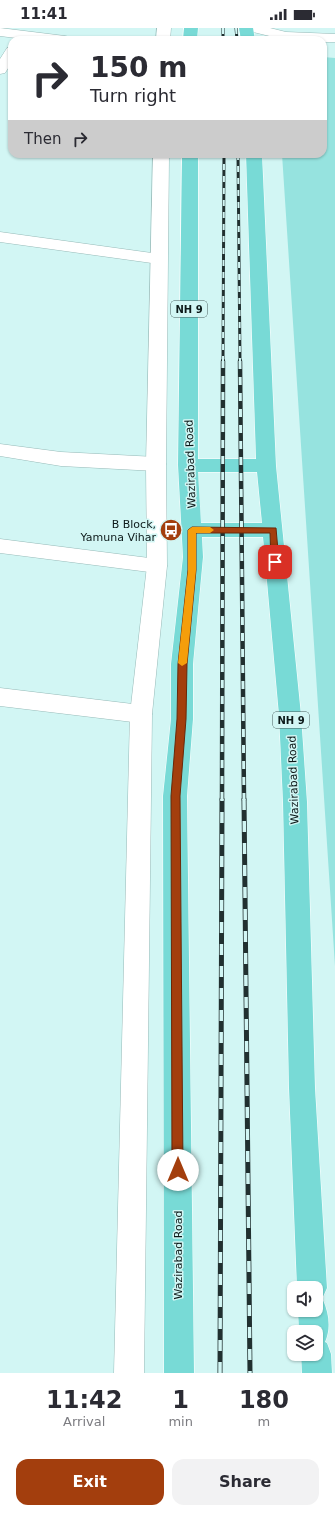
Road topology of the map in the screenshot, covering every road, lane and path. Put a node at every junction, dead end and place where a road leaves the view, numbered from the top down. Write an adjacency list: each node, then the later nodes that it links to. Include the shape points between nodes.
1 (254, 28): 4 (street)
2 (0, 32): 3 (street)
3 (16, 36)
4 (286, 36)
5 (8, 57): 6 (street)
6 (0, 70)
7 (161, 158): 11 (street)
8 (190, 158): 14 (highway, Wazirabad Road / NH 9)
9 (254, 158): 15 (highway, Wazirabad Road / NH 9)
10 (0, 237): 11 (street)
11 (159, 259): 13 (street)
12 (0, 450): 13 (street, via 61,459)
13 (156, 464): 19 (street)
14 (188, 465): 15 (highway); 16 (highway, Wazirabad Road / NH 9)
15 (266, 466): 17 (highway, Wazirabad Road / NH 9)
16 (192, 530): 17 (highway); 25 (highway, Wazirabad Road / NH 9, via 192,570 182,664 182,719 175,796)
17 (274, 530): 22 (highway, Wazirabad Road / NH 9, via 295,802 302,1088)
18 (0, 546): 19 (street)
19 (157, 566): 21 (street)
20 (0, 697): 21 (street)
21 (142, 714): 24 (street)
22 (312, 1281)
23 (316, 1361): 26 (highway)
24 (129, 1373)
25 (179, 1373)
26 (316, 1373)

